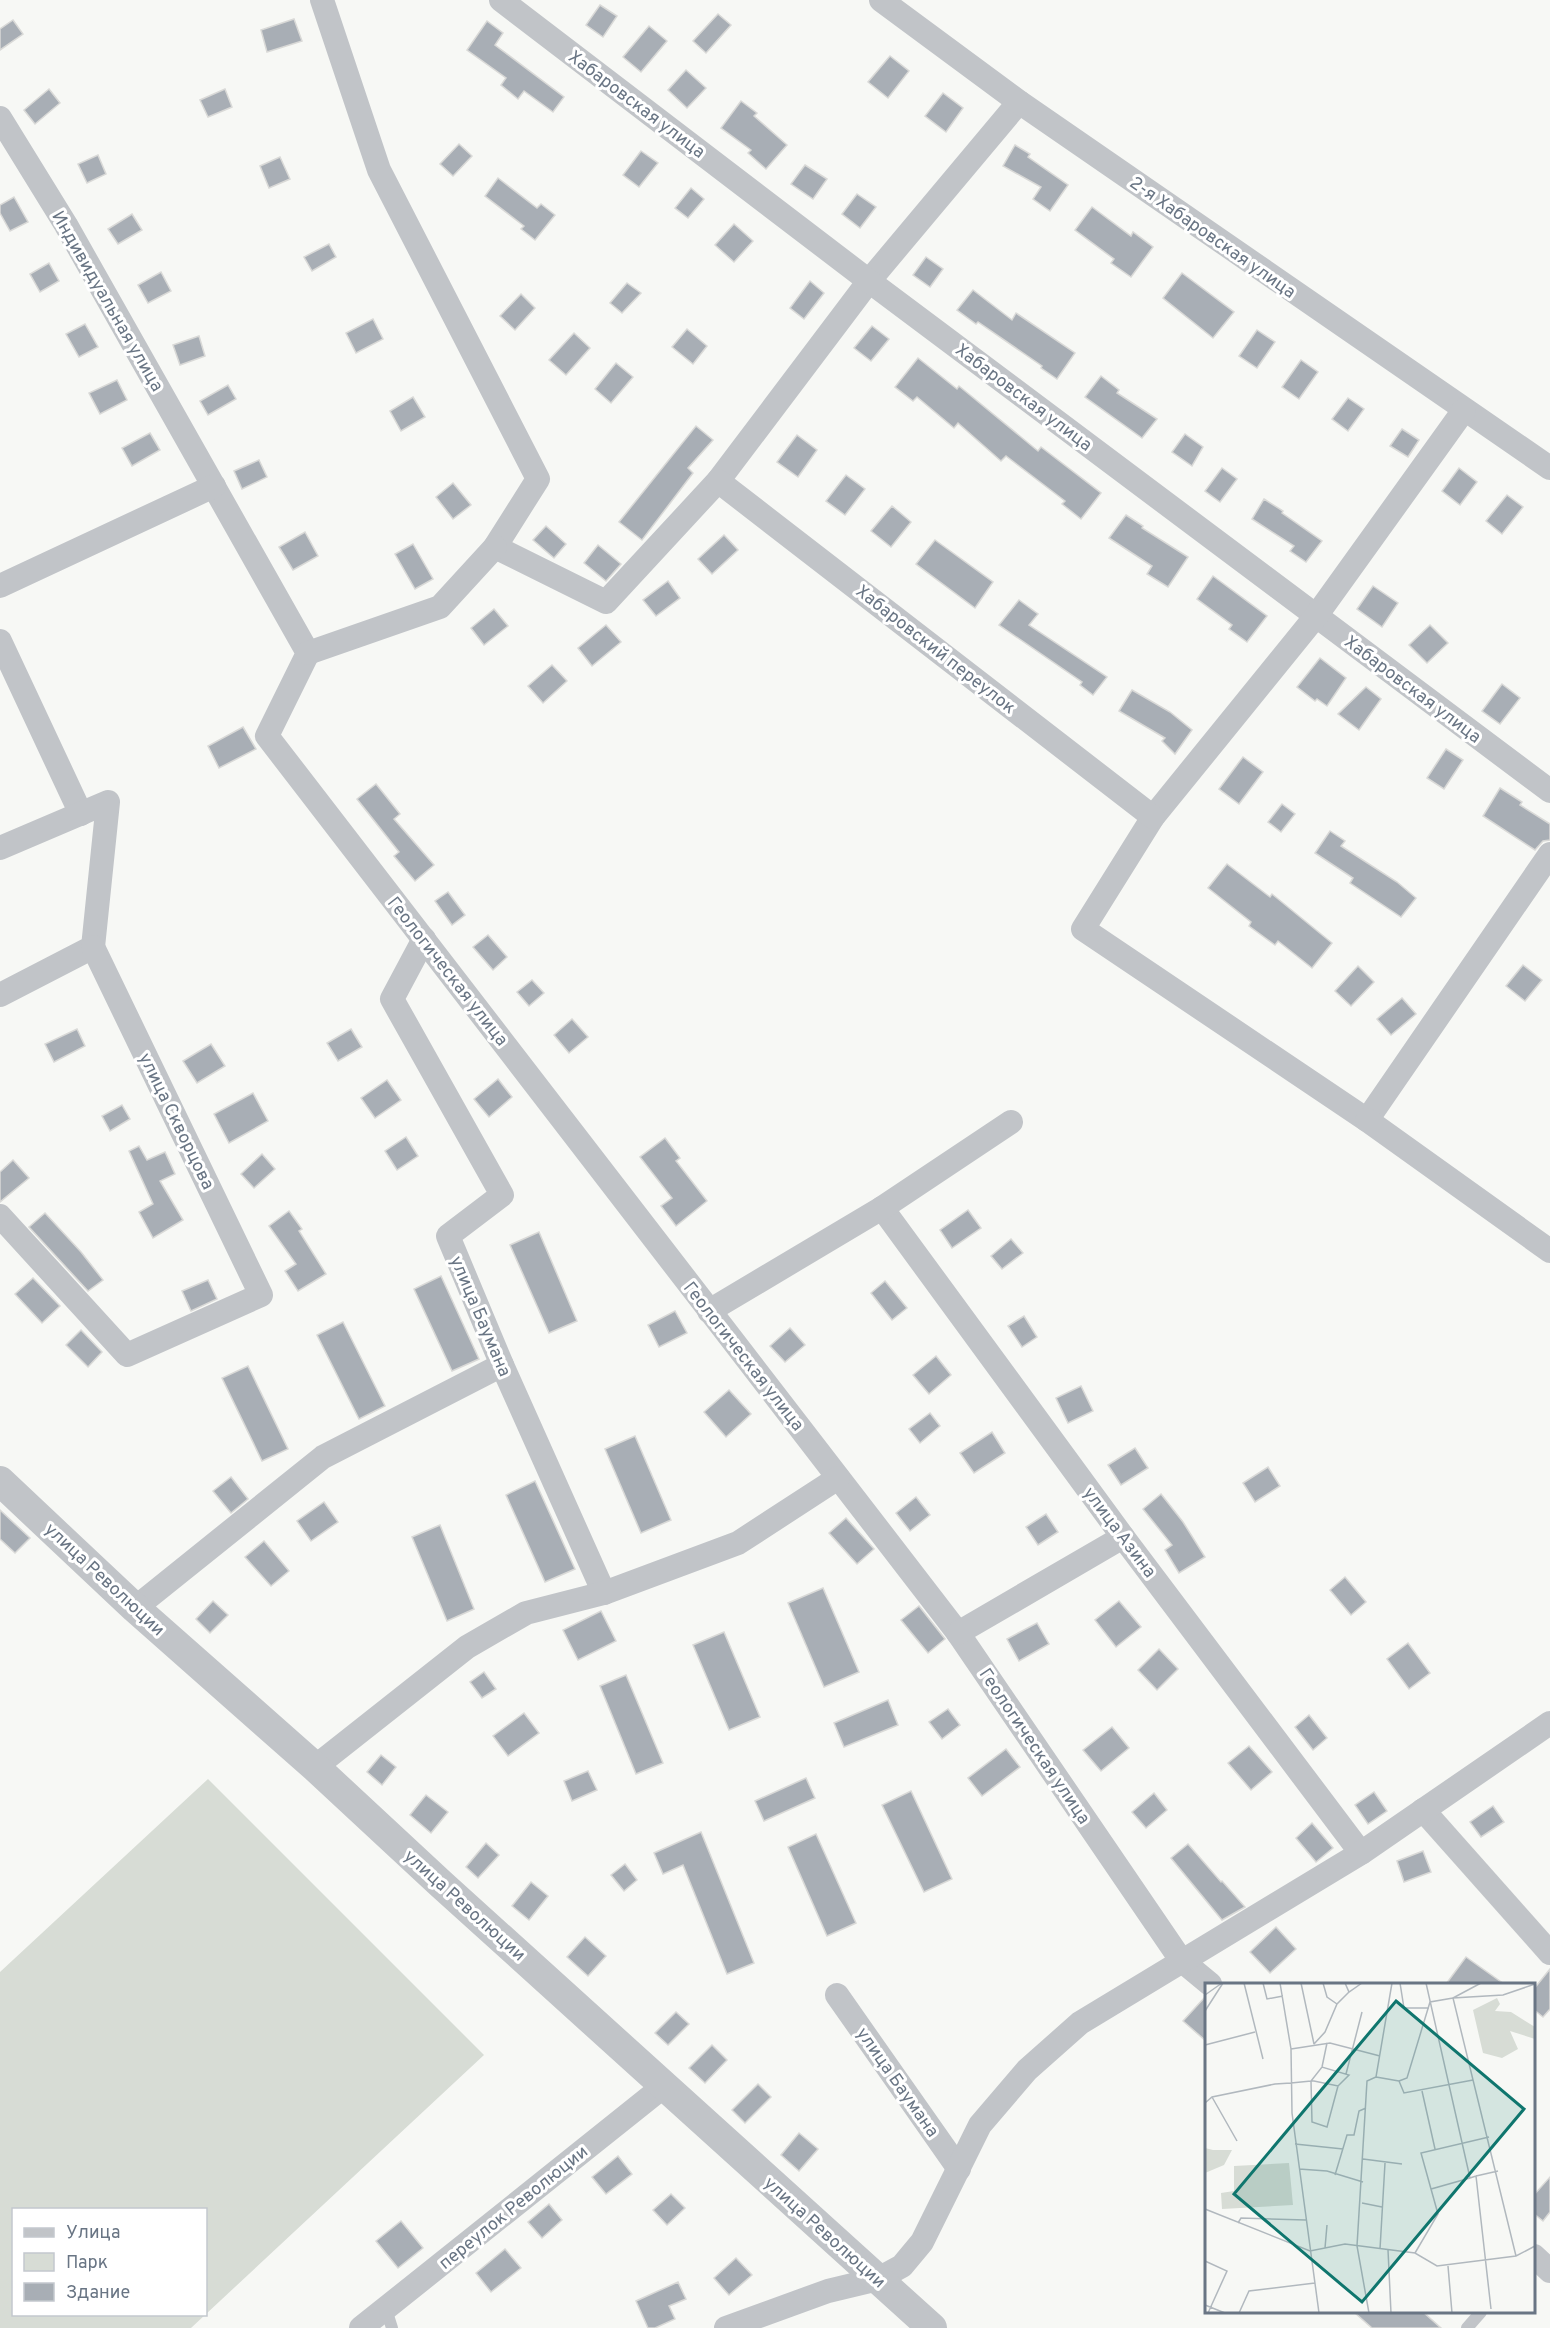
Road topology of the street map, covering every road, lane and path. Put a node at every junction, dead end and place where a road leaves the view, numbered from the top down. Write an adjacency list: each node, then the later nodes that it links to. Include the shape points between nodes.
1 (321, 0): 11 (street, via 379,170 538,478)
2 (501, 0): 6 (street, Хабаровская улица)
3 (881, 0): 4 (street, 2-я Хабаровская улица)
4 (1019, 102): 6 (street); 7 (street, 2-я Хабаровская улица)
5 (0, 118): 10 (street, Индивидуальная улица, via 66,225)
6 (869, 281): 9 (street); 13 (street, Хабаровская улица)
7 (1464, 411): 8 (street, 2-я Хабаровская улица); 13 (street)
8 (1550, 468)
9 (718, 481): 11 (street, via 606,602); 18 (street, Хабаровский переулок)
10 (214, 486): 12 (street); 15 (street, Индивидуальная улица)
11 (495, 547): 15 (street, via 440,607)
12 (0, 586)
13 (1316, 616): 16 (street, Хабаровская улица); 18 (street)
14 (0, 641): 17 (street)
15 (308, 652): 21 (street, Геологическая улица, via 267,736)
16 (1550, 791)
17 (81, 814): 19 (street); 22 (street, via 108,802)
18 (1153, 817): 24 (street, via 1083,929)
19 (0, 849)
20 (1550, 854): 24 (street)
21 (424, 939): 29 (street, Геологическая улица); 30 (street, улица Баумана, via 392,999 502,1195 447,1236)
22 (93, 946): 23 (street); 27 (street, улица Скворцова, via 261,1295 127,1354)
23 (0, 995)
24 (1367, 1120): 28 (street)
25 (1011, 1122): 26 (street)
26 (882, 1208): 29 (street); 33 (street, улица Азина)
27 (0, 1216)
28 (1550, 1251)
29 (709, 1311): 31 (street, Геологическая улица)
30 (501, 1365): 34 (street, улица Баумана); 35 (street, via 323,1457)
31 (838, 1478): 34 (street, via 738,1543); 36 (street, Геологическая улица)
32 (0, 1481): 35 (street, улица Революции)
33 (1123, 1537): 36 (street); 40 (street, улица Азина)
34 (604, 1593): 38 (street, via 526,1613 467,1647)
35 (135, 1608): 38 (street, улица Революции)
36 (958, 1633): 42 (street, Геологическая улица)
37 (1550, 1723): 39 (street)
38 (315, 1767): 45 (street, улица Революции)
39 (1423, 1810): 40 (street); 41 (street)
40 (1361, 1853): 42 (street)
41 (1550, 1953)
42 (1181, 1960): 43 (street, Геологическая улица); 46 (street, via 1080,2023 1027,2070 980,2125)
43 (1209, 1983)
44 (837, 1995): 46 (street, улица Баумана)
45 (664, 2086): 49 (street, улица Революции); 51 (street, переулок Революции)
46 (959, 2169): 49 (street, via 922,2242 902,2265)
47 (1535, 2258): 48 (street)
48 (1550, 2271)
49 (878, 2279): 52 (street, via 828,2291); 54 (street, улица Революции)
50 (1480, 2313): 55 (lane)
51 (389, 2318): 53 (street, переулок Революции)
52 (738, 2326)
53 (361, 2328)
54 (932, 2328)
55 (1467, 2328)

